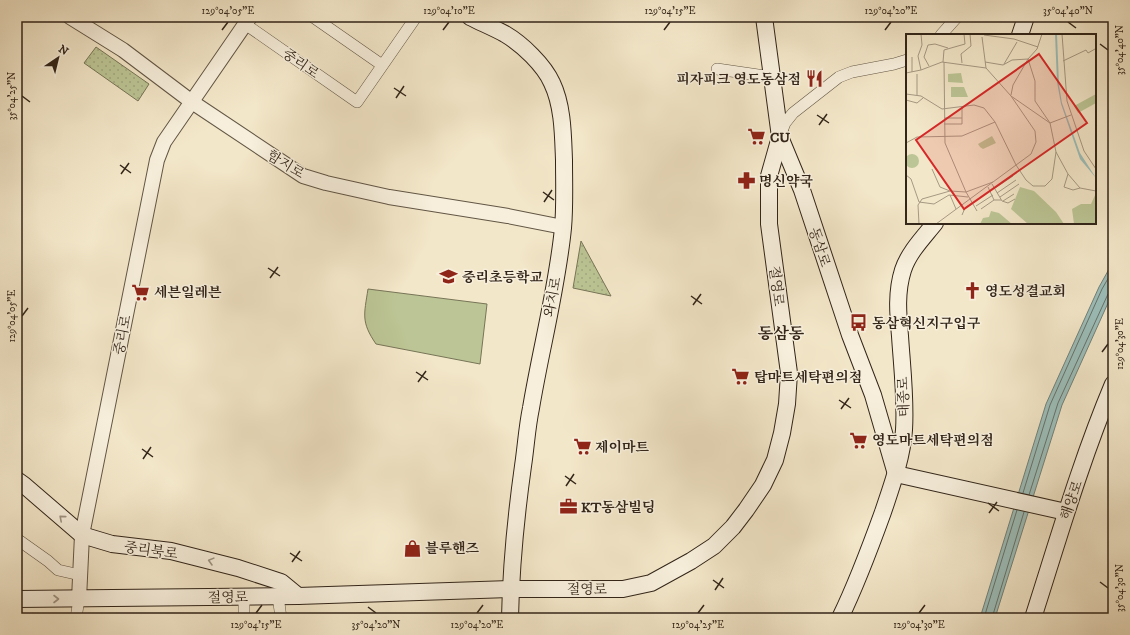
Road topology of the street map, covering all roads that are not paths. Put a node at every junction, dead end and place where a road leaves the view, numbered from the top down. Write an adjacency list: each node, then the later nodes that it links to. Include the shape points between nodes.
1 (70, 17): 15 (street, 함지로, via 123,50)
2 (313, 17): 12 (street)
3 (416, 17): 12 (street)
4 (470, 17): 18 (main road, 와치로, via 506,34 520,45 544,69 552,82 562,122 564,144)
5 (764, 17): 14 (main road, 동삼로)
6 (957, 17): 9 (street)
7 (1026, 18): 10 (main road)
8 (248, 21): 12 (street, 중리로, via 357,102); 15 (street, 중리로)
9 (942, 34)
10 (1020, 34)
11 (906, 60): 16 (street, via 839,77 793,113)
12 (382, 65)
13 (716, 69): 14 (street)
14 (772, 77): 16 (main road, 동삼로)
15 (192, 102): 18 (street, 함지로, via 303,176 326,184); 23 (street, 중리로, via 164,142 158,160)
16 (780, 137): 20 (main road, 동삼로, via 802,190 850,335 874,395); 27 (main road, 절영로, via 769,176 769,224 789,373 782,432 775,460 763,485 733,527 714,546 651,583 623,589)
17 (934, 224): 20 (main road, 태종로, via 911,254 900,282 898,310 904,430)
18 (563, 227): 27 (main road, 와치로, via 556,280 530,409)
19 (1113, 384): 22 (main road, 해양로)
20 (896, 474): 22 (main road); 37 (main road, 태종로, via 855,587)
21 (17, 480): 23 (main road, 중리북로, one-way to 21)
22 (1066, 512): 38 (main road, 해양로)
23 (82, 535): 25 (main road, 중리북로, one-way to 23, via 170,551 112,544); 26 (street, 중리로)
24 (17, 539): 26 (street, via 58,570)
25 (238, 568): 28 (main road, via 248,580 249,588); 30 (main road, 중리북로, via 281,582)
26 (80, 575): 32 (street, 중리로)
27 (511, 589): 30 (main road, 절영로); 36 (main road, 와치로)
28 (241, 596): 29 (main road, 절영로); 32 (main road, 절영로); 34 (street)
29 (278, 596): 30 (main road, 절영로); 35 (street)
30 (298, 596)
31 (17, 599): 32 (main road, 절영로, one-way to 32)
32 (79, 599): 33 (street)
33 (76, 618)
34 (244, 618)
35 (281, 618)
36 (510, 618)
37 (840, 618)
38 (1033, 618)

